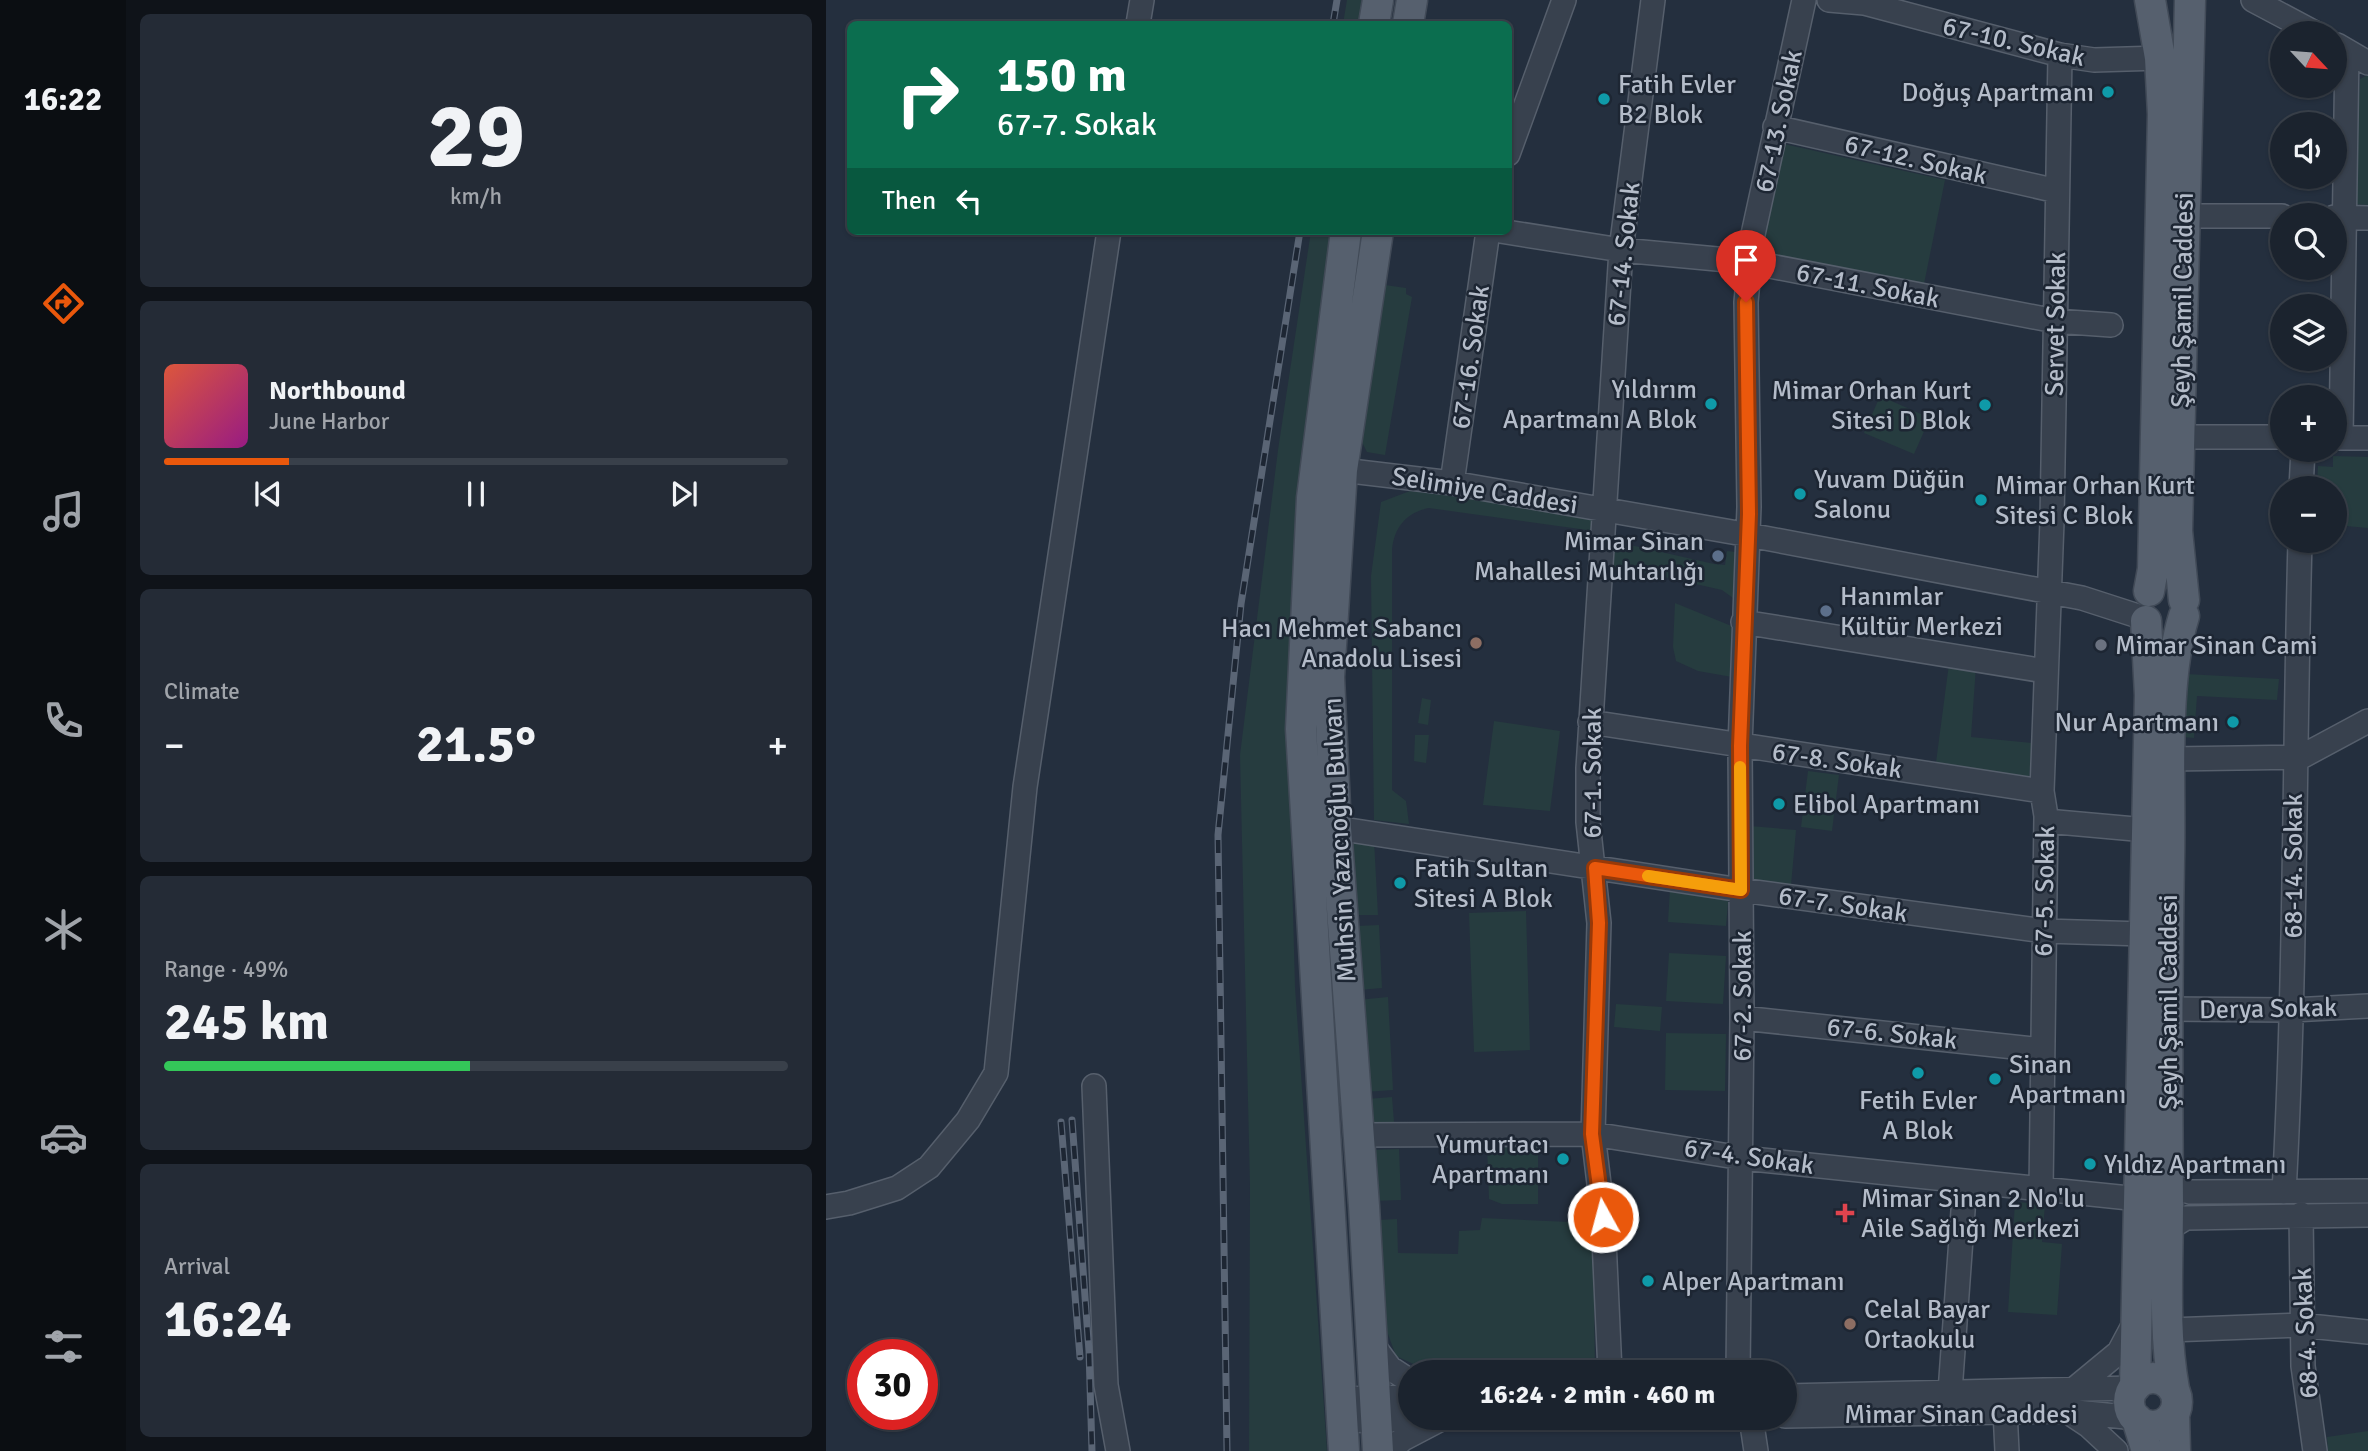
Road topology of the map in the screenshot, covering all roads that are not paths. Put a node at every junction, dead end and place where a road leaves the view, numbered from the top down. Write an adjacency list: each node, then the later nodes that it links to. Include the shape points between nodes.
1 (1142, 0): 14 (street)
2 (1378, 0): 15 (main road)
3 (1412, 0): 16 (main road)
4 (1564, 0): 24 (street)
5 (1653, 0): 36 (street, 67-14. Sokak)
6 (1804, 0): 23 (street, 67-13. Sokak)
7 (1829, 0): 13 (street, 67-10. Sokak)
8 (2150, 0): 20 (main road, Şeyh Şamil Caddesi)
9 (2161, 0): 10 (main road)
10 (2179, 0)
11 (2190, 0): 27 (main road, Şeyh Şamil Caddesi)
12 (2253, 0): 17 (street)
13 (1865, 2): 19 (street, 67-10. Sokak)
14 (1138, 21)
15 (1374, 21)
16 (1408, 21)
17 (2292, 21)
18 (2347, 51): 21 (street)
19 (2060, 55): 20 (street, 67-10. Sokak, via 2094,60); 25 (street, Servet Sokak)
20 (2160, 58): 52 (main road, Şeyh Şamil Caddesi, via 2163,114 2153,569)
21 (2368, 63)
22 (2340, 98): 26 (street)
23 (1775, 127): 25 (street, 67-12. Sokak); 37 (street, 67-13. Sokak)
24 (1512, 144)
25 (2057, 191): 39 (street, Servet Sokak)
26 (2339, 203)
27 (2184, 216): 28 (street); 42 (main road, Şeyh Şamil Caddesi)
28 (2270, 216)
29 (2347, 217): 30 (street)
30 (2368, 218)
31 (1512, 233): 36 (street, 67-11. Sokak)
32 (1108, 235): 84 (street, via 1041,671 996,1073 968,1120 929,1167 897,1188)
33 (1345, 235): 102 (main road, Muhsin Yazıcıoğlu Bulvarı, via 1312,498 1301,729)
34 (1377, 235): 46 (main road, Muhsin Yazıcıoğlu Bulvarı)
35 (1487, 235): 47 (street, 67-16. Sokak)
36 (1621, 250): 37 (street, 67-11. Sokak); 48 (street, 67-14. Sokak)
37 (1749, 262): 39 (street, 67-11. Sokak); 49 (street, 67-13. Sokak, via 1745,335)
38 (2339, 280): 41 (street)
39 (2055, 321): 40 (street, 67-11. Sokak); 51 (street, Servet Sokak)
40 (2111, 325)
41 (2338, 385)
42 (2179, 437): 43 (street); 53 (main road, Şeyh Şamil Caddesi, via 2177,531)
43 (2270, 438)
44 (2347, 438): 45 (street)
45 (2368, 438)
46 (1342, 470): 47 (street, Selimiye Caddesi); 63 (main road, Muhsin Yazıcıoğlu Bulvarı, via 1329,677)
47 (1452, 483): 48 (street, Selimiye Caddesi)
48 (1604, 509): 49 (street, Selimiye Caddesi); 57 (street, 67-1. Sokak)
49 (1749, 535): 51 (street, Selimiye Caddesi); 54 (street, 67-2. Sokak)
50 (2300, 553): 59 (street, 68-14. Sokak)
51 (2049, 593): 52 (street, Selimiye Caddesi, via 2118,598); 55 (street, 67-5. Sokak)
52 (2146, 606): 53 (main road, via 2159,586 2170,586); 64 (main road, Şeyh Şamil Caddesi, via 2150,651)
53 (2184, 608): 60 (main road, Şeyh Şamil Caddesi, via 2174,660)
54 (1743, 622): 55 (street); 58 (street, 67-2. Sokak)
55 (2045, 671): 61 (street, 67-5. Sokak)
56 (2368, 721): 59 (street, via 2313,753)
57 (1590, 722): 58 (street, 67-8. Sokak); 65 (street, 67-1. Sokak, via 1588,822)
58 (1740, 746): 61 (street, 67-8. Sokak); 66 (street, 67-2. Sokak)
59 (2294, 758): 60 (street); 71 (street, 68-14. Sokak)
60 (2171, 759): 70 (main road, Şeyh Şamil Caddesi)
61 (2042, 790): 62 (street, 67-5. Sokak)
62 (2046, 821): 64 (street); 67 (street, 67-5. Sokak)
63 (1336, 828): 65 (street, 67-7. Sokak); 76 (main road, Muhsin Yazıcıoğlu Bulvarı)
64 (2146, 830): 68 (main road, Şeyh Şamil Caddesi)
65 (1595, 868): 66 (street, 67-7. Sokak); 75 (street, 67-1. Sokak, via 1599,923)
66 (1741, 890): 67 (street, 67-7. Sokak); 72 (street, 67-2. Sokak)
67 (2043, 931): 68 (street, 67-7. Sokak); 73 (street, 67-5. Sokak)
68 (2144, 934): 83 (main road, Şeyh Şamil Caddesi)
69 (2368, 1006): 71 (street, Derya Sokak)
70 (2167, 1009): 71 (street, Derya Sokak); 78 (main road, Şeyh Şamil Caddesi)
71 (2292, 1010): 82 (street, 68-14. Sokak)
72 (1742, 1018): 73 (street, 67-6. Sokak); 77 (street, 67-2. Sokak)
73 (2042, 1050): 80 (street, 67-5. Sokak)
74 (1094, 1086): 110 (street, via 1106,1385)
75 (1592, 1134): 76 (street, 67-4. Sokak); 77 (street, 67-4. Sokak); 93 (street, 67-1. Sokak, via 1603,1217)
76 (1359, 1135): 92 (main road, Muhsin Yazıcıoğlu Bulvarı)
77 (1742, 1158): 79 (street, 67-4. Sokak); 94 (street, 67-2. Sokak)
78 (2168, 1180): 82 (street, via 2190,1192); 87 (main road, Şeyh Şamil Caddesi)
79 (1965, 1183): 80 (street, 67-4. Sokak); 97 (street)
80 (2041, 1190): 83 (street, 67-4. Sokak)
81 (2368, 1191): 82 (street)
82 (2284, 1192)
83 (2138, 1199): 88 (main road, Şeyh Şamil Caddesi)
84 (826, 1207)
85 (2301, 1214): 86 (street); 87 (street, via 2186,1218); 89 (street, 68-4. Sokak)
86 (2368, 1216)
87 (2168, 1229): 90 (main road, Şeyh Şamil Caddesi)
88 (2136, 1319): 96 (main road, Şeyh Şamil Caddesi); 99 (street, via 2119,1352)
89 (2300, 1325): 90 (street); 91 (street); 119 (street, 68-4. Sokak)
90 (2169, 1330): 100 (main road, Şeyh Şamil Caddesi)
91 (2368, 1332)
92 (1373, 1345): 95 (street); 103 (main road, Muhsin Yazıcıoğlu Bulvarı)
93 (1609, 1360)
94 (1738, 1360)
95 (1398, 1373)
96 (2134, 1388): 99 (street, Mimar Sinan Caddesi); 100 (main road, via 2155,1378 2168,1383); 107 (main road, via 2130,1405)
97 (1950, 1392): 98 (street, Mimar Sinan Caddesi); 99 (street, Mimar Sinan Caddesi)
98 (1797, 1396)
99 (2069, 1400): 104 (street, Mimar Sinan Caddesi); 107 (street, Mimar Sinan Caddesi); 116 (street)
100 (2174, 1401): 107 (main road, via 2158,1425); 118 (main road, Şeyh Şamil Caddesi)
101 (1398, 1402): 103 (street)
102 (1342, 1410): 103 (street); 111 (main road, Muhsin Yazıcıoğlu Bulvarı)
103 (1376, 1410): 105 (street); 112 (main road, Muhsin Yazıcıoğlu Bulvarı)
104 (2005, 1411): 106 (street, Mimar Sinan Caddesi); 115 (street)
105 (1398, 1413)
106 (1797, 1416)
107 (2137, 1418): 117 (main road)
108 (1419, 1430): 113 (street)
109 (1753, 1430): 114 (street)
110 (1118, 1451)
111 (1344, 1451)
112 (1378, 1451)
113 (1389, 1451)
114 (1756, 1451)
115 (2007, 1451)
116 (2116, 1451)
117 (2147, 1451)
118 (2175, 1451)
119 (2315, 1451)

